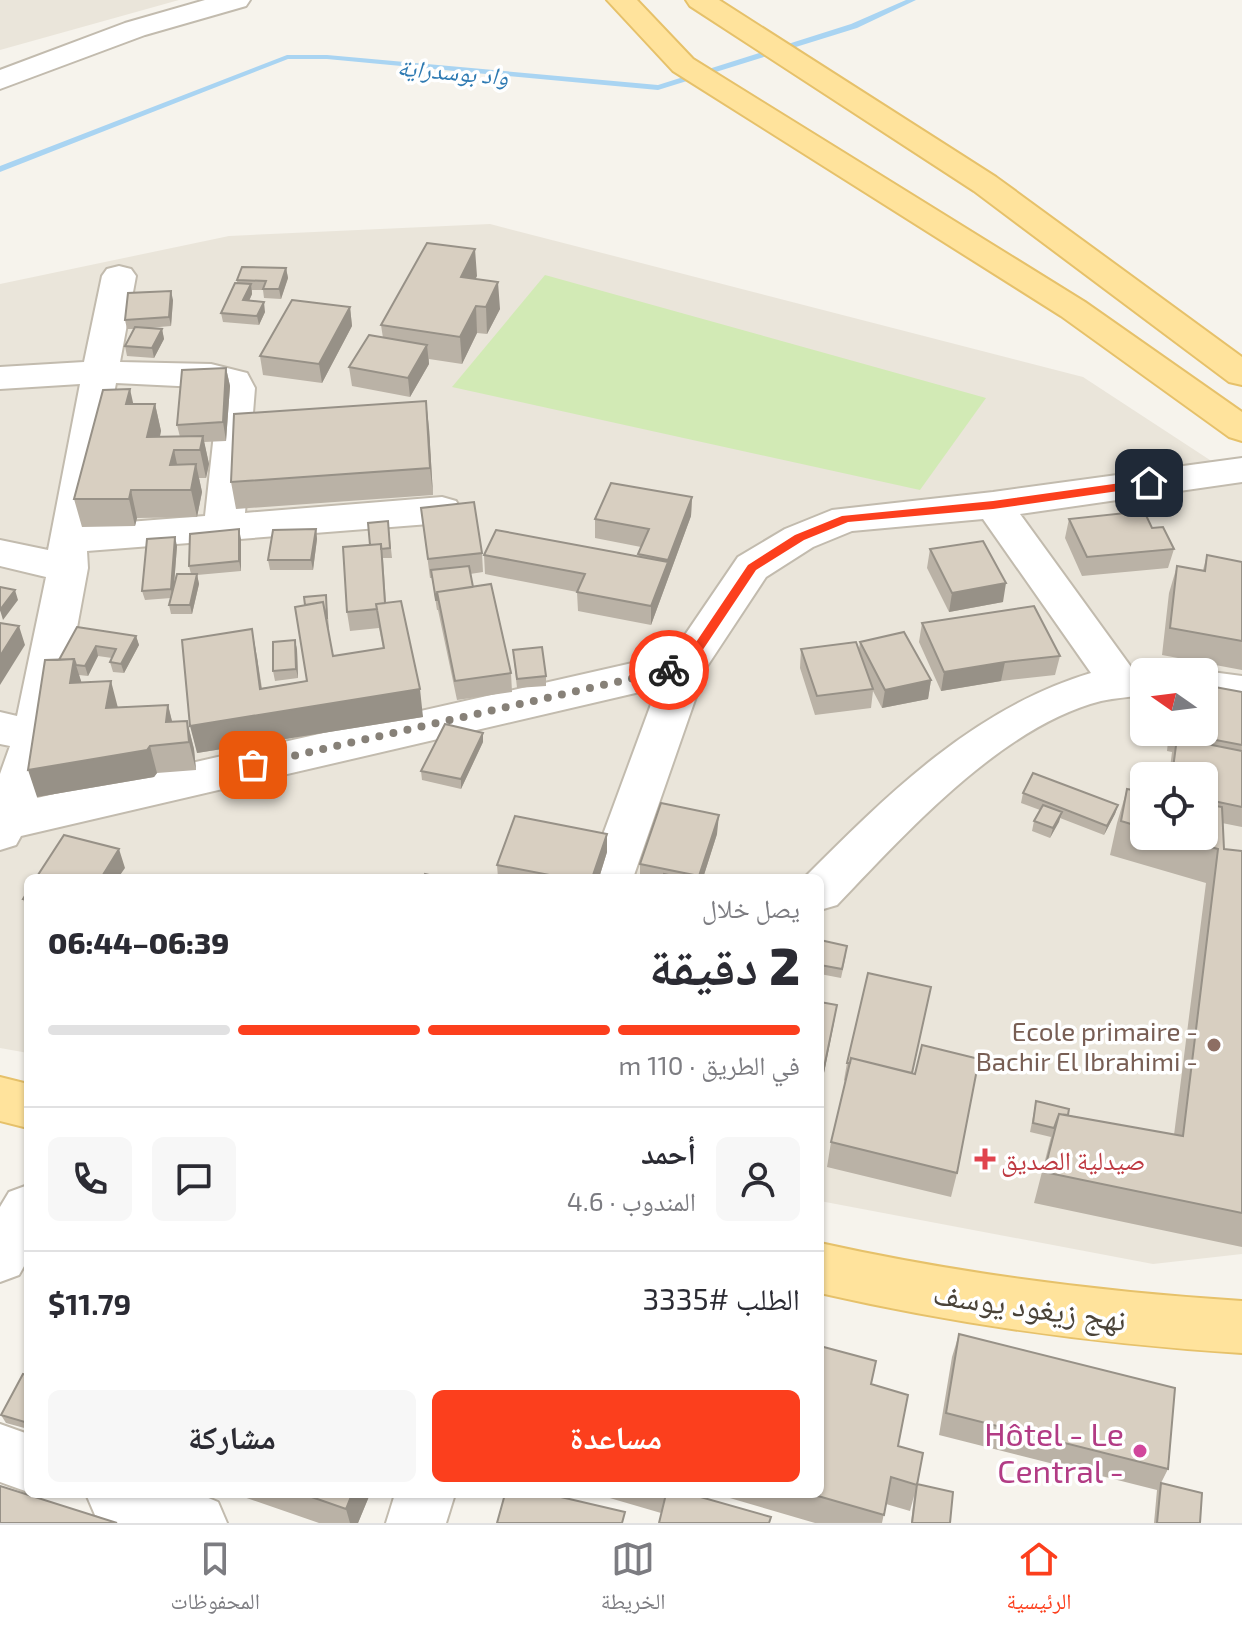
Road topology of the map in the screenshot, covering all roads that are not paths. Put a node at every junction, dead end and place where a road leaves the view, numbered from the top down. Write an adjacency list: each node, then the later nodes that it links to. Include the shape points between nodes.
1 (236, 0): 4 (street, via 135,29)
2 (621, 0): 10 (main road, via 683,65 1073,309)
3 (700, 0): 6 (main road, via 985,184)
4 (0, 80)
5 (119, 276): 7 (street)
6 (1227, 354): 8 (main road)
7 (101, 372): 9 (street); 14 (street, via 211,375 234,381); 16 (street)
8 (1242, 374)
9 (0, 378)
10 (1242, 429)
11 (1242, 470): 12 (street)
12 (993, 505): 17 (street, via 846,519 799,538 752,567); 18 (street)
13 (442, 510): 14 (street)
14 (224, 526): 16 (street)
15 (0, 553): 16 (street)
16 (68, 554): 22 (street)
17 (686, 666): 23 (street); 24 (street)
18 (1130, 679)
19 (1130, 680): 25 (street, via 1072,695 1015,722 960,759)
20 (1218, 688): 21 (street)
21 (1242, 691)
22 (18, 732): 23 (street)
23 (3, 827)
24 (611, 874)
25 (824, 888)
26 (0, 1099): 27 (main road)
27 (24, 1105)
28 (24, 1216): 29 (street)
29 (0, 1257)
30 (824, 1269): 31 (main road, نهج زيغود يوسف, via 923,1291 1120,1319)
31 (1242, 1327)
32 (0, 1453): 33 (street)
33 (24, 1462)
34 (127, 1498): 36 (street)
35 (424, 1498): 37 (street)
36 (197, 1523)
37 (416, 1523)

